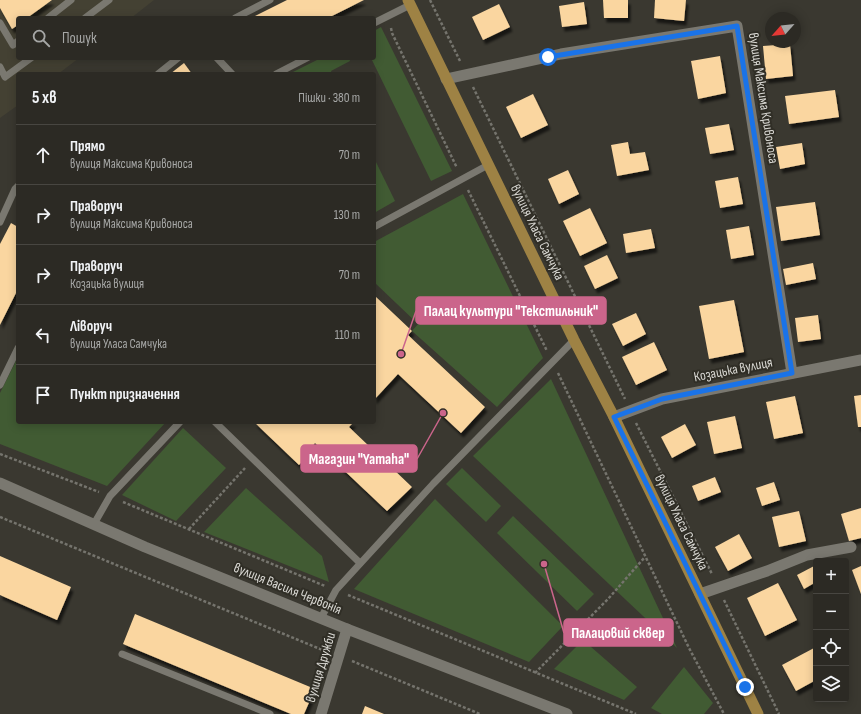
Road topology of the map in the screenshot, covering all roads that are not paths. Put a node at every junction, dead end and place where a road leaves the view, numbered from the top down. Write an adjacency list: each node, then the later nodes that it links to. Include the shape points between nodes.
1 (71, 0): 5 (lane)
2 (109, 0): 6 (lane)
3 (270, 0): 7 (lane)
4 (409, 3): 8 (lane); 19 (main road, вулиця Уласа Самчука)
5 (51, 16)
6 (88, 16)
7 (239, 16)
8 (376, 22)
9 (0, 23): 10 (lane, via 14,45)
10 (16, 43)
11 (28, 60): 15 (lane, via 6,77)
12 (176, 60): 16 (lane)
13 (219, 60): 17 (lane)
14 (303, 60): 18 (lane)
15 (0, 67)
16 (160, 72)
17 (230, 72)
18 (280, 72)
19 (446, 79): 20 (main road, вулиця Уласа Самчука); 27 (street, вулиця Максима Кривоноса, via 561,54 737,26)
20 (488, 165): 23 (lane); 24 (main road, вулиця Уласа Самчука)
21 (16, 191): 22 (lane)
22 (0, 222)
23 (376, 227)
24 (574, 340): 29 (main road, вулиця Уласа Самчука); 35 (lane)
25 (16, 352): 28 (lane)
26 (861, 360): 27 (street, Козацька вулиця)
27 (792, 373): 29 (street, Козацька вулиця, via 662,399)
28 (0, 385)
29 (614, 417): 36 (main road, вулиця Уласа Самчука)
30 (178, 424): 33 (lane, via 110,496)
31 (217, 424): 35 (lane)
32 (0, 483): 33 (street, вулиця Василя Червонія)
33 (94, 524): 37 (street, вулиця Василя Червонія)
34 (851, 547): 36 (street, via 807,555)
35 (360, 563): 37 (lane, via 336,590)
36 (700, 594): 43 (main road, вулиця Уласа Самчука)
37 (321, 618): 38 (street, вулиця Василя Червонія)
38 (347, 629): 41 (street, вулиця Дружби); 42 (street, вулиця Василя Червонія)
39 (122, 654): 40 (lane)
40 (270, 714)
41 (321, 714)
42 (567, 714)
43 (758, 714)

